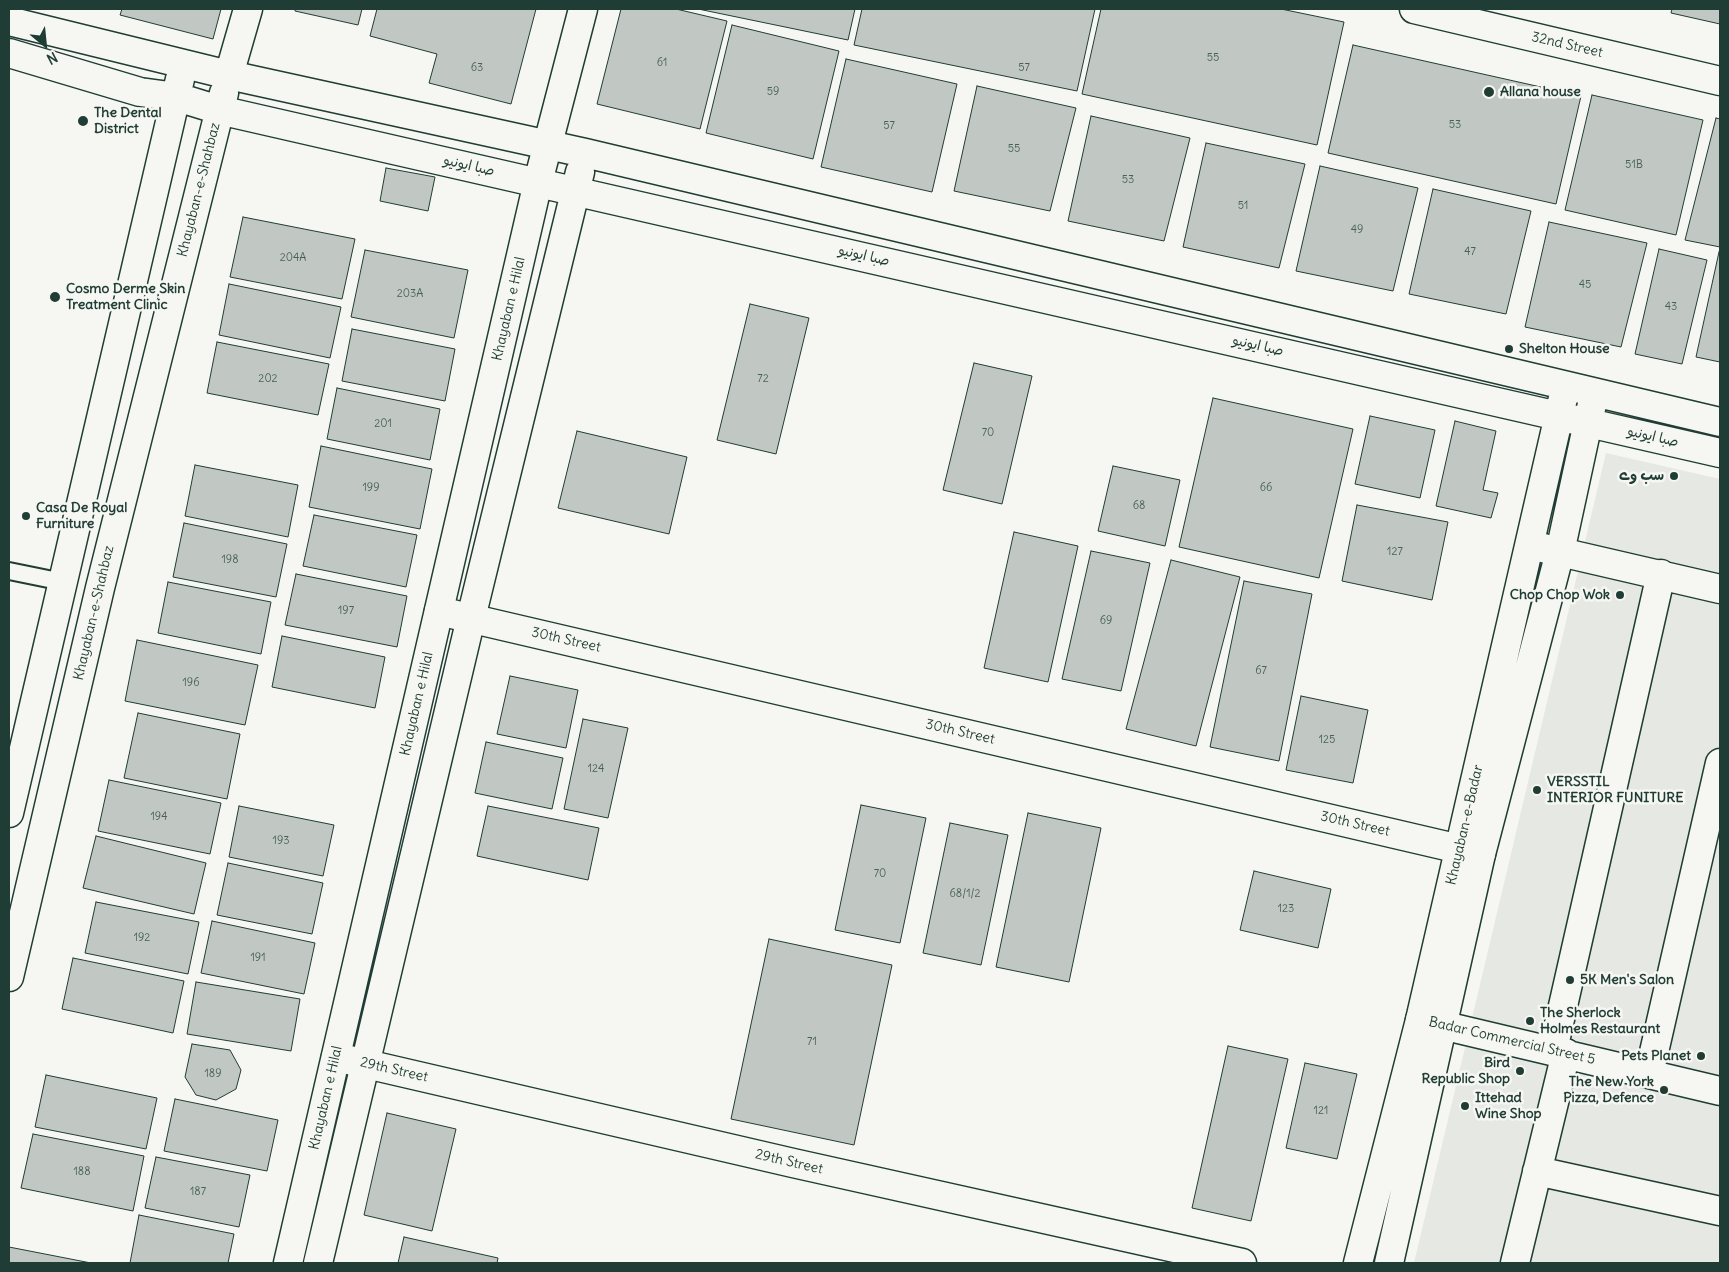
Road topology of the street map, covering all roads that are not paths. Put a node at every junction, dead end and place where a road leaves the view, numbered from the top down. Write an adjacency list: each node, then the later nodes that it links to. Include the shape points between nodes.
1 (248, 9): 7 (main road, Khayaban-e-Shahbaz)
2 (583, 9): 11 (main road, Khayaban e Hilal)
3 (1414, 9): 8 (main road, 32nd Street)
4 (9, 21): 6 (main road)
5 (9, 53): 9 (main road, صبا ایونیو, via 140,92)
6 (183, 62): 7 (main road); 9 (main road)
7 (229, 75): 10 (main road, Khayaban-e-Shahbaz); 11 (main road)
8 (1720, 81)
9 (177, 97): 10 (main road, صبا ایونیو); 25 (main road)
10 (219, 110): 13 (main road, صبا ایونیو); 32 (main road, Khayaban-e-Shahbaz, via 100,588)
11 (548, 145): 12 (main road); 13 (main road, Khayaban e Hilal)
12 (585, 153): 14 (main road); 15 (main road)
13 (538, 182): 14 (main road, صبا ایونیو); 27 (main road, Khayaban e Hilal)
14 (575, 190): 17 (main road, صبا ایونیو); 28 (main road)
15 (1566, 386): 16 (main road); 17 (main road, Khayaban-e-Badar)
16 (1594, 393): 18 (main road, Khayaban-e-Badar); 19 (main road)
17 (1559, 415): 18 (main road, صبا ایونیو); 21 (main road, Khayaban-e-Badar)
18 (1589, 422): 20 (main road, صبا ایونیو); 22 (main road, Khayaban-e-Badar)
19 (1720, 422)
20 (1720, 453)
21 (1530, 545): 22 (main road); 31 (main road, Khayaban-e-Badar)
22 (1560, 552): 24 (main road); 31 (main road, Khayaban-e-Badar)
23 (9, 571): 25 (lane)
24 (1661, 574): 26 (main road); 34 (main road)
25 (63, 582): 30 (main road)
26 (1720, 589)
27 (439, 611): 28 (main road, 30th Street); 35 (main road, Khayaban e Hilal)
28 (471, 618): 31 (main road, 30th Street); 36 (main road)
29 (1720, 763): 37 (main road)
30 (9, 813)
31 (1470, 851): 33 (main road, Khayaban-e-Badar)
32 (9, 978)
33 (1431, 1023): 34 (main road, Badar Commercial Street 5); 44 (main road, Khayaban-e-Badar); 45 (main road, Khayaban-e-Badar)
34 (1560, 1052): 37 (main road, Badar Commercial Street 5); 39 (main road)
35 (336, 1057): 36 (main road, 29th Street); 41 (main road, Khayaban e Hilal)
36 (366, 1064): 42 (main road); 43 (main road, 29th Street)
37 (1649, 1074): 38 (main road, Badar Commercial Street 5)
38 (1720, 1091)
39 (1537, 1171): 40 (main road); 46 (main road)
40 (1720, 1211)
41 (288, 1263)
42 (318, 1263)
43 (1242, 1263)
44 (1358, 1263)
45 (1389, 1263)
46 (1515, 1263)

